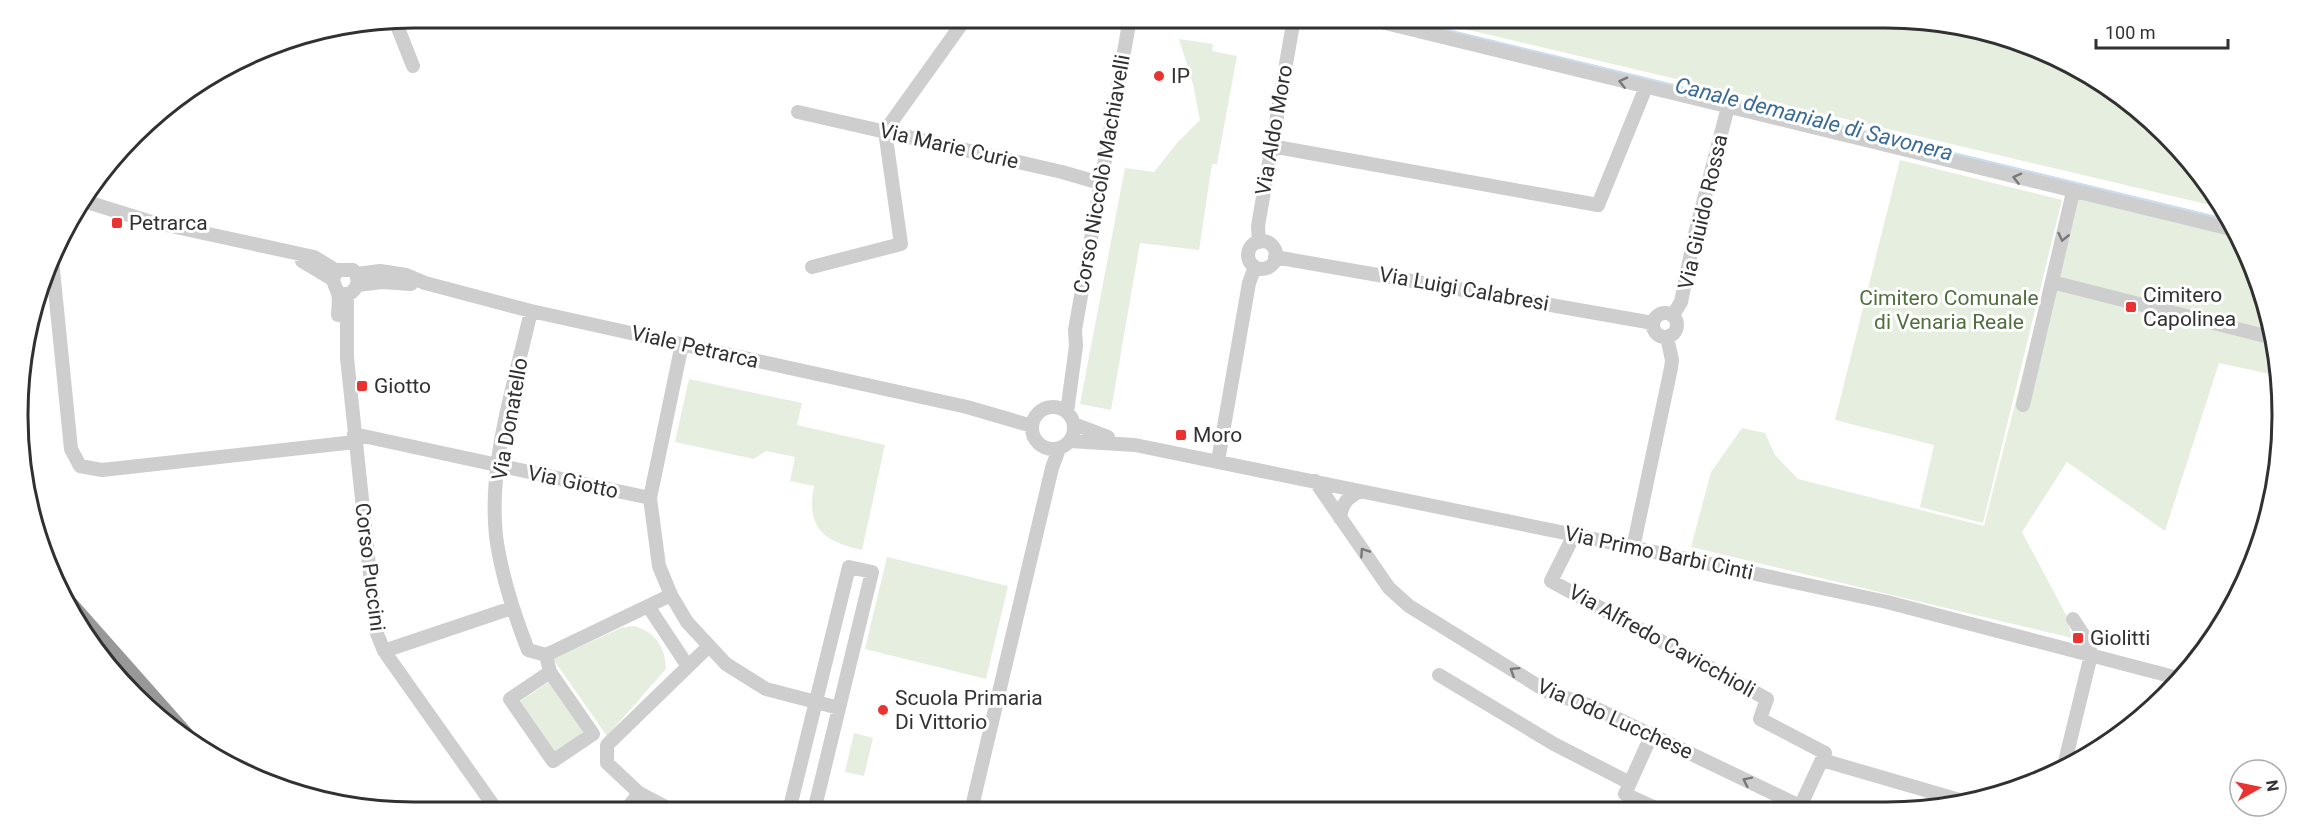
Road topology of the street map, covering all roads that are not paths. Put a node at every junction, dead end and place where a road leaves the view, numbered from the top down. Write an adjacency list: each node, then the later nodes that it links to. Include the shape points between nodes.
1 (959, 28): 10 (street)
2 (1128, 28): 12 (street, Corso Niccolò Machiavelli)
3 (1292, 28): 11 (street, Via Aldo Moro)
4 (1406, 28): 7 (street, one-way to 4)
5 (398, 29): 6 (street)
6 (414, 66)
7 (1646, 87): 8 (street); 11 (street, via 1598,205)
8 (1728, 107): 13 (street, one-way to 8); 26 (street, Via Giuido Rossa, via 1681,302)
9 (798, 112): 10 (street, Via Marie Curie)
10 (885, 131): 12 (street, Via Marie Curie); 18 (street, via 901,244)
11 (1271, 146): 16 (street, Via Aldo Moro)
12 (1100, 183): 28 (street, Corso Niccolò Machiavelli)
13 (2073, 192): 15 (street); 23 (street, one-way to 23)
14 (92, 204): 20 (street, via 135,218 269,249)
15 (2223, 227)
16 (1259, 242): 17 (street, via 1271,245); 19 (street, via 1248,254)
17 (1275, 257): 19 (street, via 1268,267); 27 (street, Via Luigi Calabresi)
18 (812, 267)
19 (1256, 267): 40 (street, via 1241,325)
20 (335, 275): 22 (street, Viale Petrarca, via 349,268); 24 (street, via 333,286)
21 (54, 278): 36 (street, Via Giotto, via 71,449 81,466 102,470)
22 (357, 280): 24 (street); 25 (street, Viale Petrarca, via 380,271 406,275)
23 (2052, 282): 29 (street); 32 (street)
24 (343, 293): 36 (street, Corso Puccini)
25 (531, 310): 31 (street, Viale Petrarca); 41 (street, Via Donatello)
26 (1673, 315): 27 (street, via 1661,313); 30 (street, via 1678,326)
27 (1653, 323): 30 (street, via 1657,334)
28 (1075, 330): 33 (street, Corso Niccolò Machiavelli); 34 (street, Corso Niccolò Machiavelli)
29 (2263, 335)
30 (1667, 337): 48 (street, via 1671,368)
31 (682, 344): 35 (street, Viale Petrarca); 44 (street)
32 (2023, 405)
33 (1053, 407): 34 (street); 35 (street, via 1044,409)
34 (1070, 418): 37 (street); 38 (street, Via Primo Barbi Cinti)
35 (1033, 421): 39 (street, via 1034,438)
36 (355, 438): 41 (street, Via Giotto); 55 (street, Corso Puccini, via 374,624)
37 (1065, 445): 38 (street, Via Primo Barbi Cinti); 39 (street); 47 (street, via 1052,468)
38 (1135, 446): 40 (street, Via Primo Barbi Cinti)
39 (1043, 447): 47 (street, via 1045,465)
40 (1218, 461): 42 (street, Via Primo Barbi Cinti)
41 (497, 466): 44 (street, Via Giotto); 51 (street, Via Donatello, via 496,535)
42 (1316, 481): 43 (street, Via Primo Barbi Cinti); 45 (street, Via Odo Lucchese)
43 (1360, 490): 45 (street, via 1347,498); 46 (street, Via Primo Barbi Cinti)
44 (651, 498): 49 (street, via 659,566)
45 (1340, 518): 66 (street, Via Odo Lucchese, one-way to 45, via 1591,706 1548,692 1409,606 1389,588)
46 (1574, 535): 48 (street, Via Primo Barbi Cinti); 68 (street, Via Alfredo Cavicchioli, via 1551,581 1767,699 1760,719)
47 (1038, 536): 78 (street)
48 (1633, 548): 57 (street, Via Primo Barbi Cinti, via 1887,602)
49 (671, 595): 50 (street); 53 (street)
50 (648, 606): 56 (street); 58 (street)
51 (512, 608): 55 (street); 56 (street, Via Donatello, via 528,650)
52 (2073, 619): 57 (street, via 2088,642)
53 (708, 647): 58 (street); 63 (street, via 726,664 766,689)
54 (108, 650): 62 (highway)
55 (384, 651): 73 (street, Corso Puccini)
56 (546, 655): 59 (street)
57 (2091, 655): 61 (street, Via Primo Barbi Cinti); 69 (street)
58 (687, 665): 67 (street)
59 (550, 672): 65 (street); 65 (street, via 510,699 528,726 553,761)
60 (1439, 675): 70 (street, via 1554,744)
61 (2170, 676)
62 (139, 685)
63 (815, 703): 64 (street); 64 (street, via 849,567 872,572); 76 (street)
64 (839, 708): 77 (street)
65 (593, 734): 67 (street)
66 (1652, 734): 70 (street); 80 (street, Via Odo Lucchese, one-way to 66)
67 (607, 745): 71 (street, via 607,763)
68 (1823, 756): 72 (street); 81 (street)
69 (2066, 756)
70 (1630, 783): 79 (street, via 1625,794)
71 (639, 793): 74 (street); 75 (street)
72 (1947, 796)
73 (491, 802)
74 (632, 802)
75 (656, 802)
76 (791, 802)
77 (816, 802)
78 (973, 802)
79 (1643, 802)
80 (1787, 802)
81 (1802, 802)

